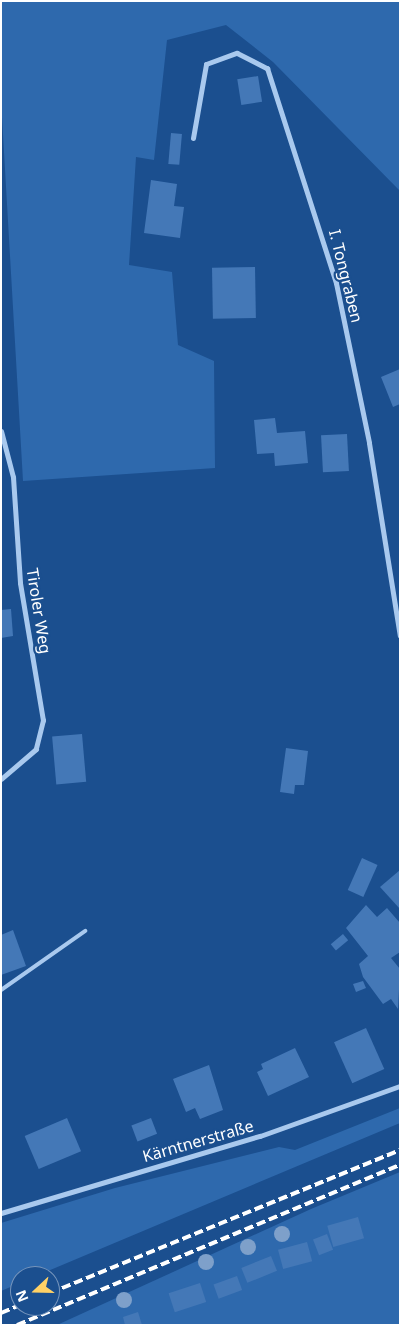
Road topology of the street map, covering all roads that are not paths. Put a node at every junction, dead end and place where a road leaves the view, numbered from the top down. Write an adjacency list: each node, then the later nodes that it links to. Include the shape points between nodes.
1 (193, 138): 3 (street, I. Tongraben, via 206,64 237,53 267,68 336,283 370,442)
2 (1, 431): 4 (street, Tiroler Weg, via 12,477 20,583 42,720 36,749)
3 (400, 636)
4 (1, 779)
5 (86, 931): 6 (lane)
6 (1, 990)
7 (400, 1086): 8 (street, Kärntnerstraße, via 270,1133)
8 (1, 1213)

